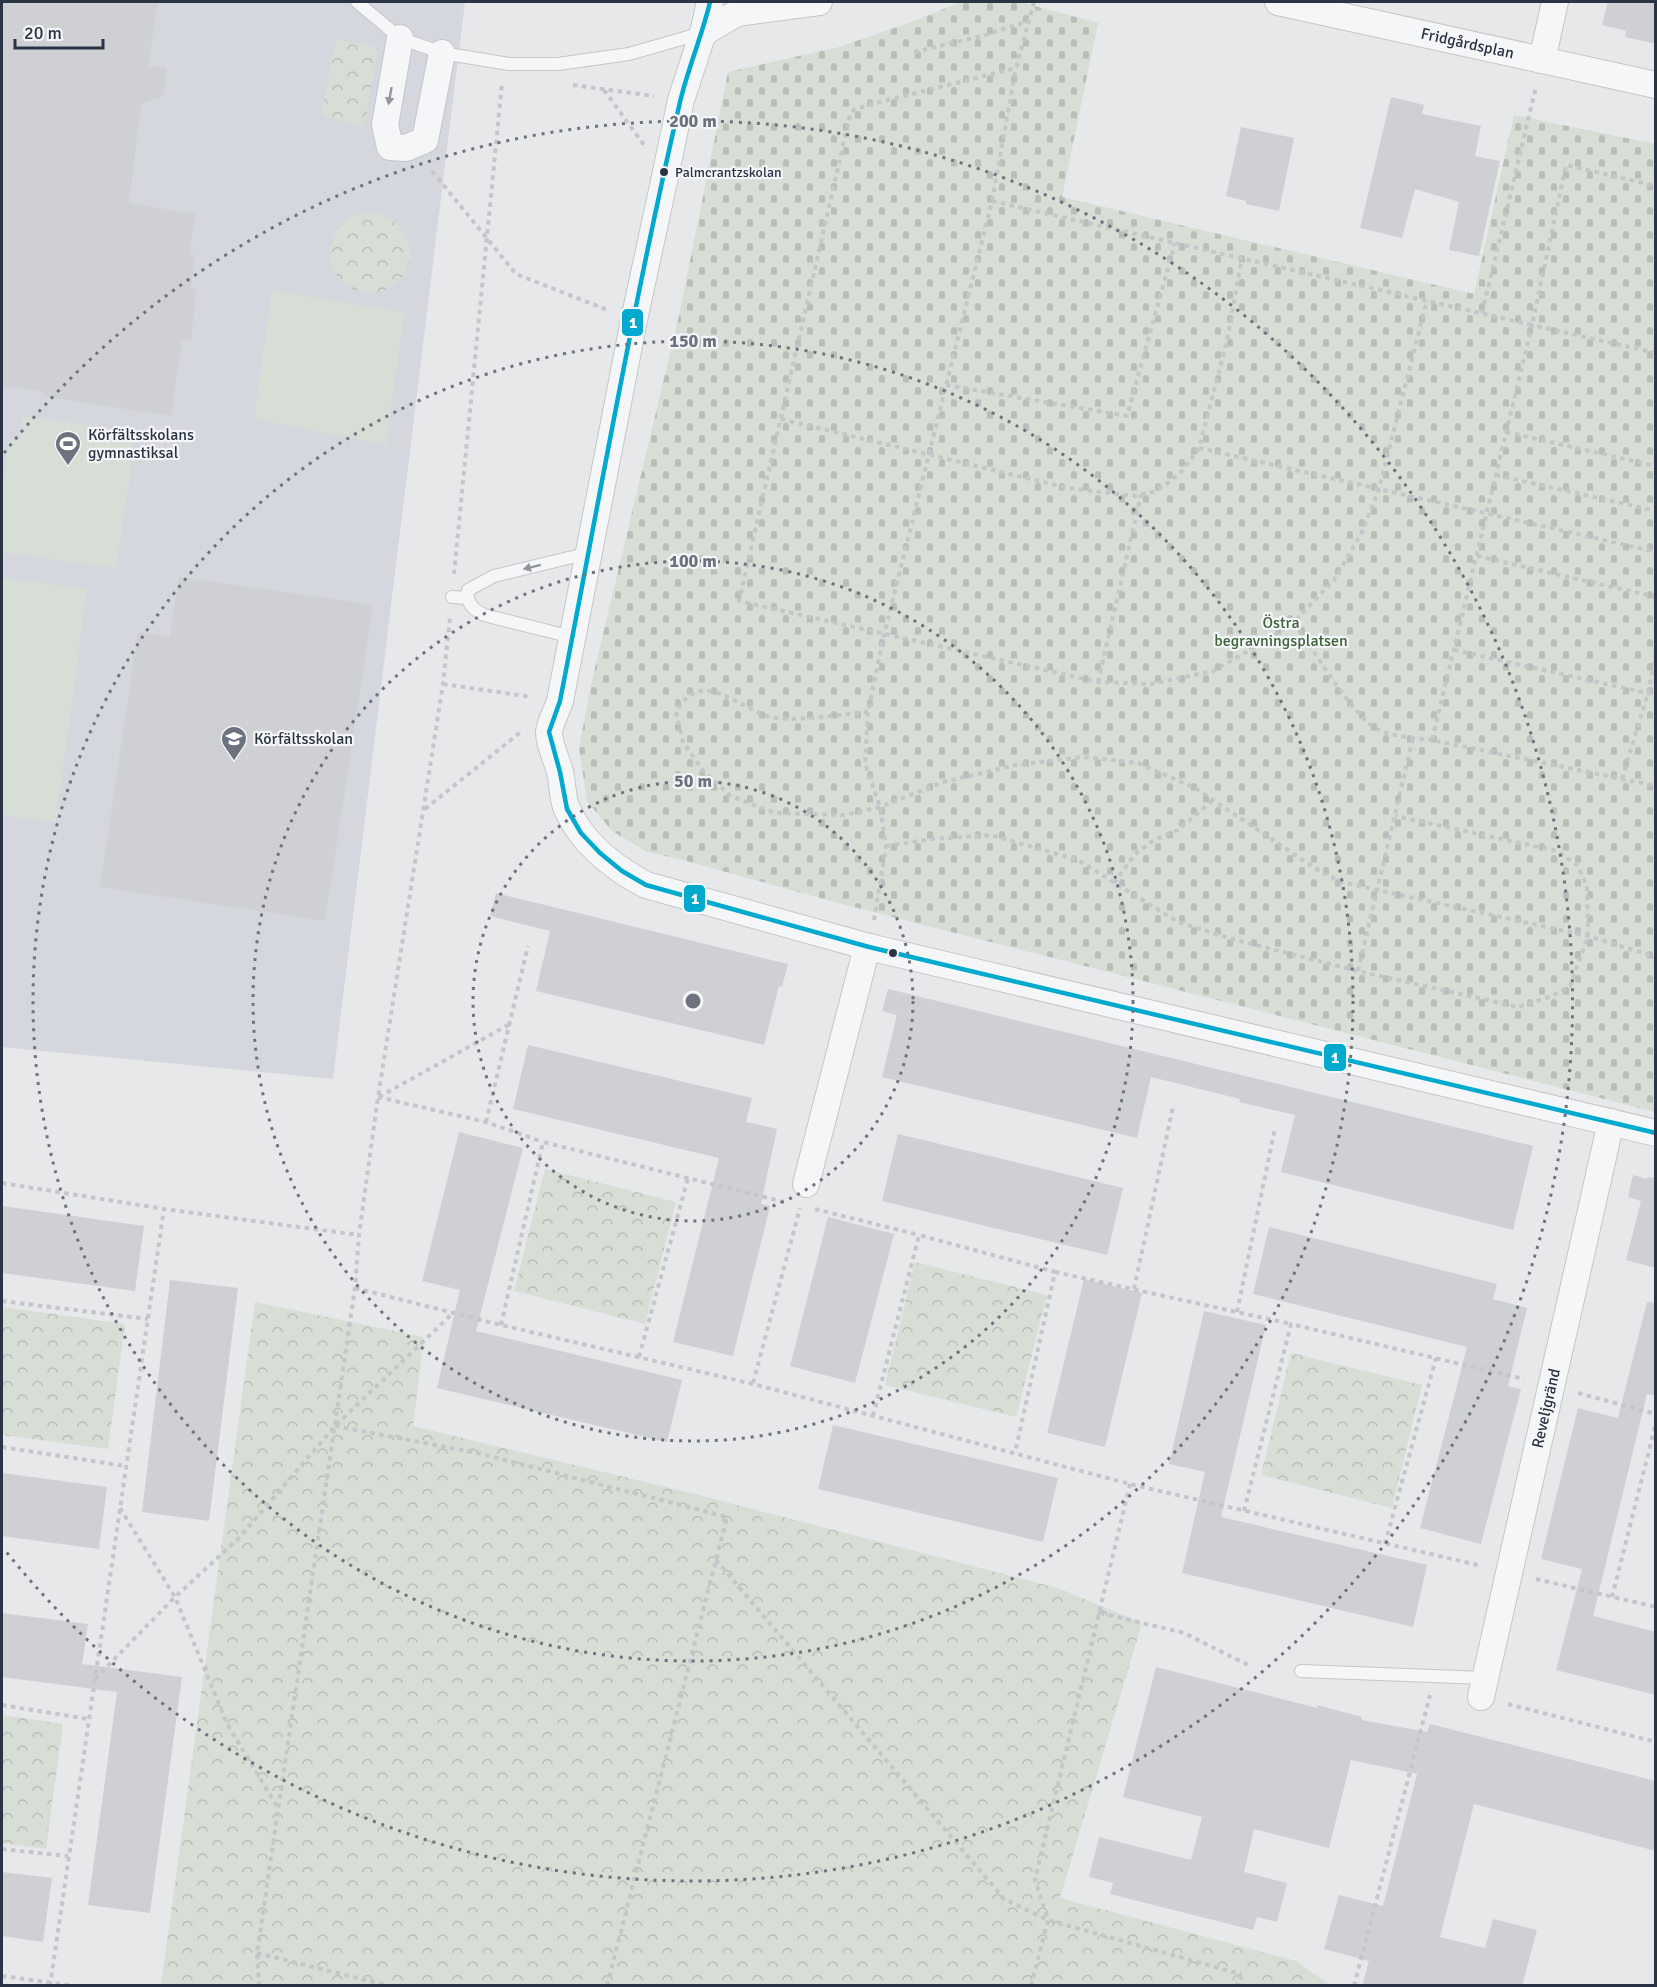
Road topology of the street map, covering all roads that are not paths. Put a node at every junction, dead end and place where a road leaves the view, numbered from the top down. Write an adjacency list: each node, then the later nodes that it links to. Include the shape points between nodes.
1 (357, 2): 7 (lane)
2 (710, 2): 6 (street)
3 (819, 2): 6 (street, via 737,13)
4 (1278, 2): 9 (street, Fridgårdsplan)
5 (1555, 2): 9 (street)
6 (703, 33): 8 (lane, via 629,54 558,64 509,64); 11 (street, via 681,100)
7 (400, 38): 8 (lane); 8 (street, one-way to 8, via 385,124 390,147 406,148 425,140)
8 (442, 53)
9 (1542, 60): 10 (street, Fridgårdsplan)
10 (1656, 85)
11 (589, 552): 13 (lane, one-way to 13, via 494,576 468,590); 14 (street)
12 (452, 597): 13 (lane)
13 (467, 598): 14 (lane, via 472,608 484,615)
14 (572, 637): 15 (street, via 560,701 549,732 566,807 603,857 646,885)
15 (869, 947): 16 (street); 18 (street)
16 (1611, 1122): 17 (street); 20 (street, Reveljgränd)
17 (1656, 1133)
18 (803, 1195)
19 (1301, 1671): 20 (lane)
20 (1483, 1687)

